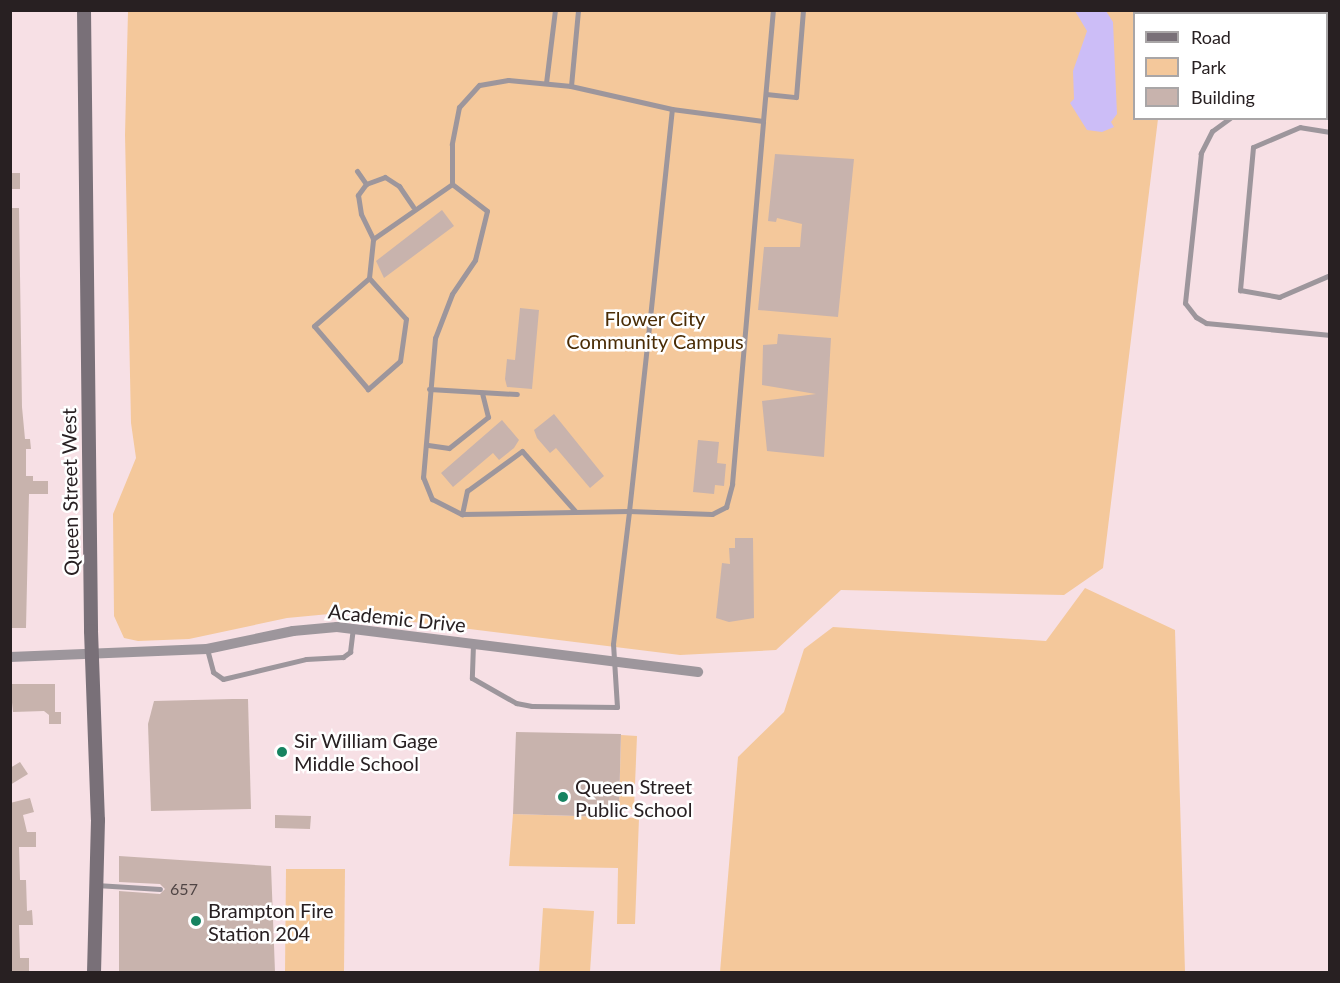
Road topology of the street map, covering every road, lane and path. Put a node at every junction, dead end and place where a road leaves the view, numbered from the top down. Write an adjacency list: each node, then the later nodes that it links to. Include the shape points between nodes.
1 (84, 10): 33 (main road, Queen Street West)
2 (555, 10): 6 (lane)
3 (578, 10): 7 (lane)
4 (773, 10): 8 (lane)
5 (803, 10): 8 (lane, via 795,97)
6 (546, 83): 7 (lane); 17 (lane, via 508,80 479,85 459,107 452,144)
7 (571, 86): 9 (lane)
8 (766, 94): 12 (lane)
9 (672, 109): 12 (lane); 28 (lane)
10 (1227, 120): 22 (lane, via 1212,131 1201,153 1185,303 1206,323)
11 (1301, 120): 13 (lane)
12 (763, 121): 28 (lane, via 732,484 726,507 712,514)
13 (1300, 127): 14 (lane); 20 (lane, via 1253,147 1240,290 1279,297)
14 (1329, 132)
15 (357, 171): 16 (lane)
16 (366, 184): 18 (lane, via 385,177 399,186); 19 (lane, via 358,195 361,214)
17 (452, 184): 18 (lane); 23 (lane, via 487,210 475,260 452,294 435,338)
18 (413, 207): 19 (lane)
19 (373, 239): 21 (lane)
20 (1329, 275)
21 (369, 278): 21 (lane, via 406,319 400,361 368,389 314,326)
22 (1329, 335)
23 (429, 389): 24 (lane); 26 (lane)
24 (483, 393): 25 (lane); 26 (lane, via 489,417 449,448)
25 (517, 394)
26 (428, 445): 29 (lane, via 423,477 432,499)
27 (575, 511): 28 (lane); 29 (lane); 29 (lane, via 522,451 467,492)
28 (629, 511): 35 (lane)
29 (462, 514)
30 (353, 628): 31 (street, Academic Drive); 32 (street, Academic Drive, via 306,629); 32 (lane, via 350,652 343,657 306,659 223,679 213,672)
31 (473, 644): 35 (street, Academic Drive); 35 (lane, via 472,678 494,693 532,706 617,706)
32 (207, 649): 33 (street, Academic Drive)
33 (93, 654): 34 (street, Academic Drive); 37 (main road, Queen Street West, via 98,820)
34 (10, 657)
35 (615, 662): 36 (street, Academic Drive)
36 (698, 672)
37 (94, 885): 38 (lane); 39 (main road, Queen Street West)
38 (160, 889)
39 (94, 972)

